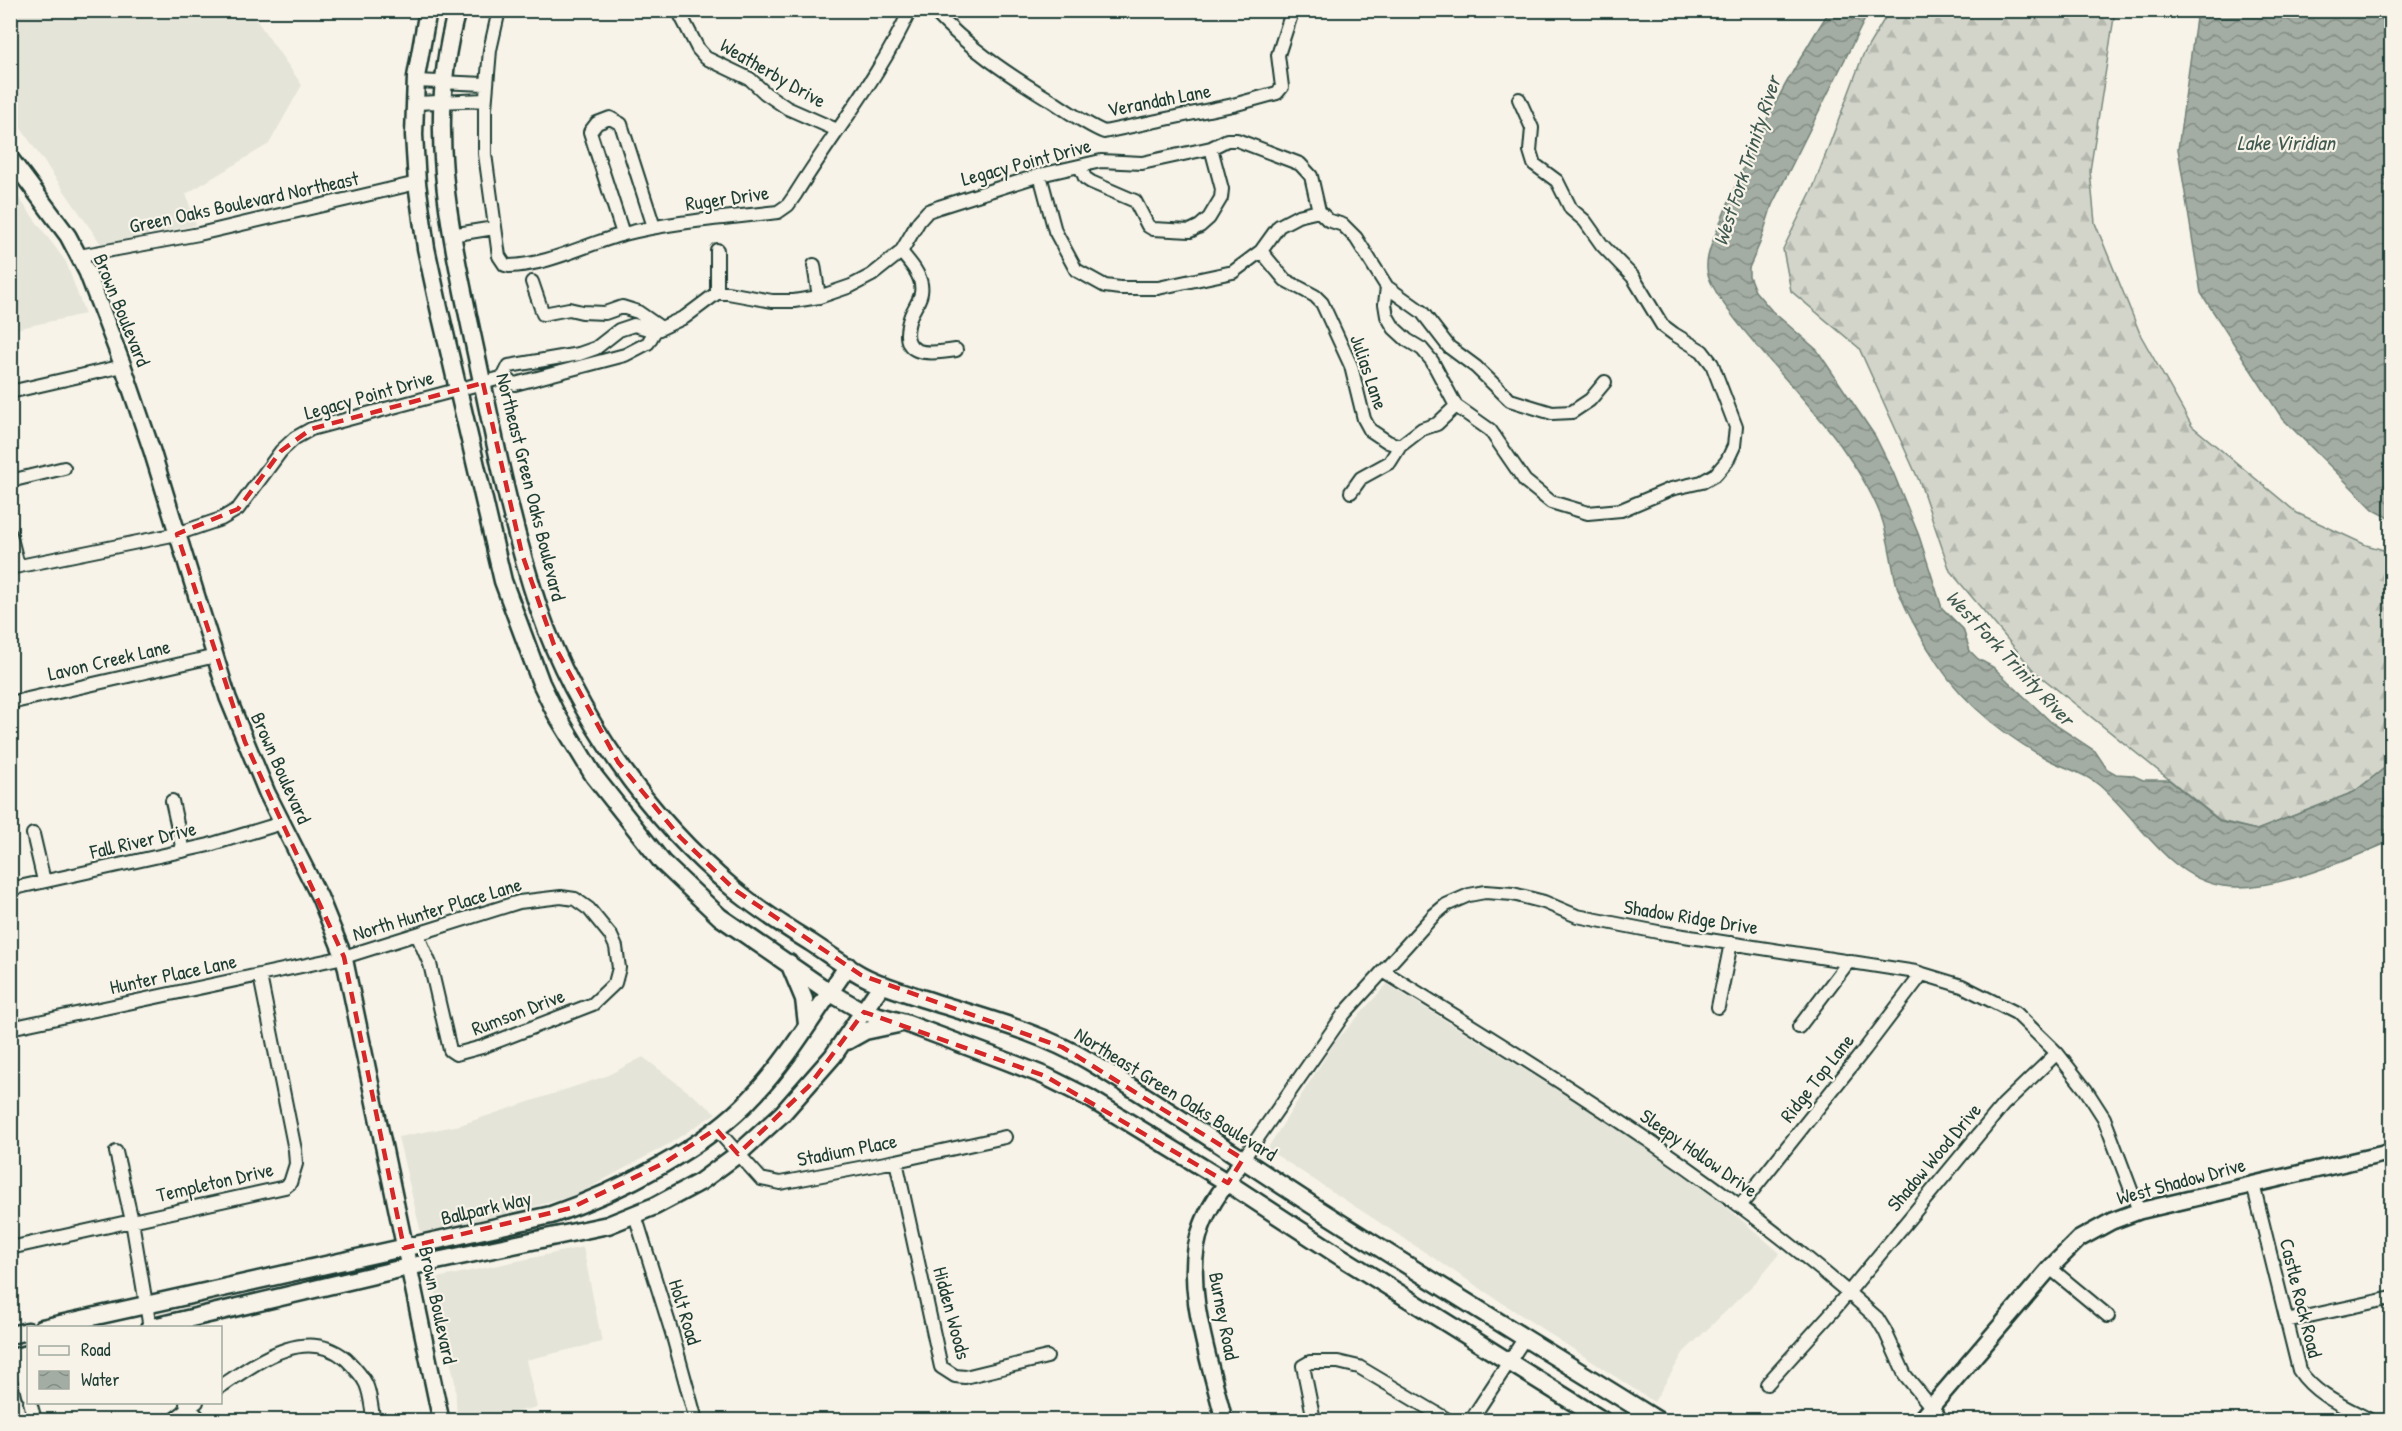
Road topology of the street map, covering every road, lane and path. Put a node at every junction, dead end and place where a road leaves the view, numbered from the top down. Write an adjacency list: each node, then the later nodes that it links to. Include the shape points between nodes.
1 (428, 10): 8 (main road)
2 (457, 10): 9 (main road, Northeast Green Oaks Boulevard)
3 (499, 10): 10 (street)
4 (678, 10): 15 (street, Weatherby Drive, via 706,58 750,79 787,108)
5 (910, 10): 15 (street, Ruger Drive, via 879,71)
6 (933, 10): 7 (street, Verandah Lane, via 986,58 1104,132 1277,93 1282,87 1278,55)
7 (1291, 15)
8 (416, 81): 9 (street); 14 (main road)
9 (445, 82): 10 (street); 13 (main road, Northeast Green Oaks Boulevard)
10 (485, 84): 12 (street)
11 (1519, 99): 43 (street, via 1532,128 1530,151 1534,164 1557,180 1570,209 1633,277 1662,325 1702,351 1712,364 1734,417 1734,446 1716,474 1702,482 1671,489 1621,510 1588,513 1551,502 1525,481 1490,430)
12 (485, 100): 13 (street); 23 (street, via 485,154)
13 (442, 101): 14 (street); 24 (main road, Northeast Green Oaks Boulevard, via 442,177)
14 (416, 103): 20 (main road)
15 (837, 130): 22 (street, Ruger Drive, via 788,205 778,212)
16 (1211, 148): 18 (street, Legacy Point Drive, via 1142,163 1101,161); 18 (street, via 1221,198 1209,218 1190,231 1153,229 1135,201 1091,182); 21 (street, Legacy Point Drive, via 1220,142 1237,140 1300,164 1311,176)
17 (10, 158): 29 (street, Brown Boulevard)
18 (1080, 166): 19 (street, Legacy Point Drive)
19 (1040, 175): 27 (street, via 1062,247 1076,270 1105,286 1158,288 1202,279 1233,272); 28 (street, Legacy Point Drive, via 928,211)
20 (417, 183): 29 (street, Green Oaks Boulevard Northeast, via 199,234); 41 (main road, via 426,248)
21 (1319, 211): 27 (street, via 1279,226); 32 (street, via 1356,238)
22 (654, 227): 25 (street, Ruger Drive); 25 (street, via 621,124 610,118 597,123 590,132)
23 (494, 228): 24 (street); 25 (street, Ruger Drive, via 501,261 509,266 559,256)
24 (451, 234): 40 (main road, Northeast Green Oaks Boulevard)
25 (623, 234)
26 (717, 250): 33 (street)
27 (1261, 251): 44 (street, Julias Lane, via 1285,280 1322,303 1351,366 1370,430)
28 (901, 252): 34 (street, Legacy Point Drive, via 872,275); 36 (street, via 920,280 921,293 908,326 911,345 924,354)
29 (79, 256): 37 (street, Brown Boulevard)
30 (814, 265): 34 (street)
31 (532, 282): 35 (street, via 543,314 569,309 605,313 622,307 638,312)
32 (1388, 287): 39 (street, via 1422,312 1449,347 1510,400 1552,413 1572,412 1590,400); 43 (street, via 1387,316 1394,328 1432,361)
33 (717, 293): 34 (street, Legacy Point Drive, via 794,301); 35 (street, Legacy Point Drive, via 685,317)
34 (819, 297)
35 (658, 329): 38 (street, Legacy Point Drive, via 648,343 603,362 515,384); 38 (street, Legacy Point Drive, via 634,325 579,354 509,366)
36 (956, 350)
37 (123, 366): 42 (street); 49 (street, Brown Boulevard)
38 (503, 378): 40 (street, Legacy Point Drive)
39 (1605, 382)
40 (483, 383): 41 (street, Legacy Point Drive); 65 (main road, Northeast Green Oaks Boulevard, via 522,554 541,612 565,671 618,762 658,813 735,890 792,932)
41 (458, 390): 49 (street, Legacy Point Drive, via 311,429 281,451 238,509); 64 (main road, via 503,581 555,712 594,776 662,862 720,917)
42 (10, 392)
43 (1456, 406): 44 (street, via 1437,424 1422,429)
44 (1400, 446): 47 (street, via 1390,462 1361,478)
45 (64, 468): 46 (street)
46 (10, 481)
47 (1351, 492)
48 (10, 534): 50 (street)
49 (177, 534): 50 (street, Legacy Point Drive); 51 (street, Brown Boulevard)
50 (14, 567)
51 (216, 656): 52 (street, Lavon Creek Lane); 54 (street, Brown Boulevard, via 241,731)
52 (10, 703)
53 (172, 801): 56 (street)
54 (282, 823): 56 (street, Fall River Drive); 61 (street, Brown Boulevard)
55 (33, 834): 57 (street)
56 (183, 851): 57 (street, Fall River Drive)
57 (44, 881): 58 (street, Fall River Drive)
58 (10, 889)
59 (417, 934): 61 (street, North Hunter Place Lane); 62 (street, North Hunter Place Lane, via 519,902 561,897 575,899 588,909 611,936); 62 (street, Rumson Drive, via 430,964 450,1050 456,1054 593,1004 615,983)
60 (1731, 943): 63 (street, Shadow Ridge Drive); 66 (street, Shadow Ridge Drive, via 1576,916 1544,902 1485,892 1446,905); 71 (street)
61 (344, 957): 68 (street, Hunter Place Lane); 93 (street, Brown Boulevard)
62 (619, 957)
63 (1849, 961): 67 (street, Shadow Ridge Drive); 75 (street)
64 (789, 963): 70 (main road); 74 (main road, via 805,1004)
65 (848, 966): 69 (main road, Northeast Green Oaks Boulevard); 70 (main road, Ballpark Way)
66 (1383, 971): 84 (street, Shadow Ridge Drive, via 1344,1014); 88 (street, Sleepy Hollow Drive, via 1627,1128)
67 (1922, 974): 78 (street, Shadow Ridge Drive, via 1962,986 2016,1013); 88 (street, Ridge Top Lane)
68 (260, 976): 76 (street, Hunter Place Lane); 91 (street, Templeton Drive, via 295,1150 292,1180 285,1187)
69 (882, 984): 72 (main road, Ballpark Way); 84 (main road, Northeast Green Oaks Boulevard, via 1021,1030 1070,1051)
70 (829, 992): 72 (main road); 74 (main road, Ballpark Way)
71 (1718, 1007)
72 (864, 1012): 73 (main road); 77 (main road, Ballpark Way)
73 (905, 1023): 77 (main road, via 865,1031); 86 (main road, via 1046,1076)
74 (807, 1024): 79 (main road, Ballpark Way, via 769,1078)
75 (1799, 1027)
76 (10, 1028)
77 (841, 1045): 83 (main road, Ballpark Way, via 809,1086)
78 (2057, 1053): 89 (street, Shadow Ridge Drive, via 2103,1118); 96 (street, Shadow Wood Drive, via 2003,1105)
79 (716, 1130): 83 (street, Stadium Place); 93 (main road, Ballpark Way, via 664,1163 571,1208)
80 (1005, 1137): 85 (street, Stadium Place)
81 (116, 1152): 91 (street)
82 (2391, 1152): 87 (street, West Shadow Drive)
83 (738, 1154): 85 (street, Stadium Place, via 761,1179 780,1183); 90 (main road, Ballpark Way, via 700,1182)
84 (1243, 1159): 86 (street, Burney Road); 106 (main road, Northeast Green Oaks Boulevard)
85 (896, 1161): 108 (street, Hidden Woods, via 941,1367 965,1377)
86 (1228, 1183): 109 (main road); 122 (street, Burney Road, via 1202,1225 1193,1274)
87 (2253, 1184): 89 (street, West Shadow Drive); 100 (street, Castle Rock Road)
88 (1740, 1206): 96 (street, Sleepy Hollow Drive)
89 (2139, 1210): 95 (street, West Shadow Drive, via 2079,1239)
90 (635, 1215): 94 (main road, Ballpark Way, via 608,1226); 121 (street, Holt Road)
91 (132, 1221): 92 (street, Templeton Drive); 98 (street)
92 (10, 1248)
93 (404, 1248): 94 (street, Brown Boulevard); 98 (main road, Ballpark Way)
94 (408, 1267): 103 (main road, Ballpark Way); 120 (street, Brown Boulevard)
95 (2050, 1268): 99 (street); 115 (street, West Shadow Drive)
96 (1848, 1292): 110 (street, Shadow Wood Drive); 115 (street, Sleepy Hollow Drive, via 1877,1318 1905,1375)
97 (2391, 1298): 100 (street)
98 (146, 1304): 101 (main road, Ballpark Way); 102 (street)
99 (2108, 1316)
100 (2286, 1321): 130 (street, Castle Rock Road, via 2304,1378 2330,1400)
101 (51, 1326)
102 (150, 1326)
103 (154, 1326)
104 (27, 1331): 105 (main road)
105 (10, 1335)
106 (1524, 1339): 109 (street); 127 (main road, Northeast Green Oaks Boulevard)
107 (19, 1356): 112 (street)
108 (1047, 1357)
109 (1509, 1363): 125 (street); 126 (main road)
110 (1767, 1384)
111 (222, 1386): 119 (street, via 272,1355 296,1346 319,1346 337,1352 353,1365 366,1385)
112 (27, 1391)
113 (31, 1404): 116 (street)
114 (191, 1404): 117 (street); 118 (street)
115 (1931, 1408): 128 (street, West Shadow Drive); 129 (street, Sleepy Hollow Drive)
116 (35, 1420)
117 (173, 1420)
118 (201, 1420)
119 (374, 1420)
120 (441, 1420)
121 (696, 1420)
122 (1224, 1420)
123 (1314, 1420): 124 (street, via 1303,1366 1310,1362 1359,1367)
124 (1448, 1420)
125 (1471, 1420)
126 (1602, 1420)
127 (1657, 1420)
128 (1920, 1420)
129 (1942, 1420)
130 (2370, 1420)

